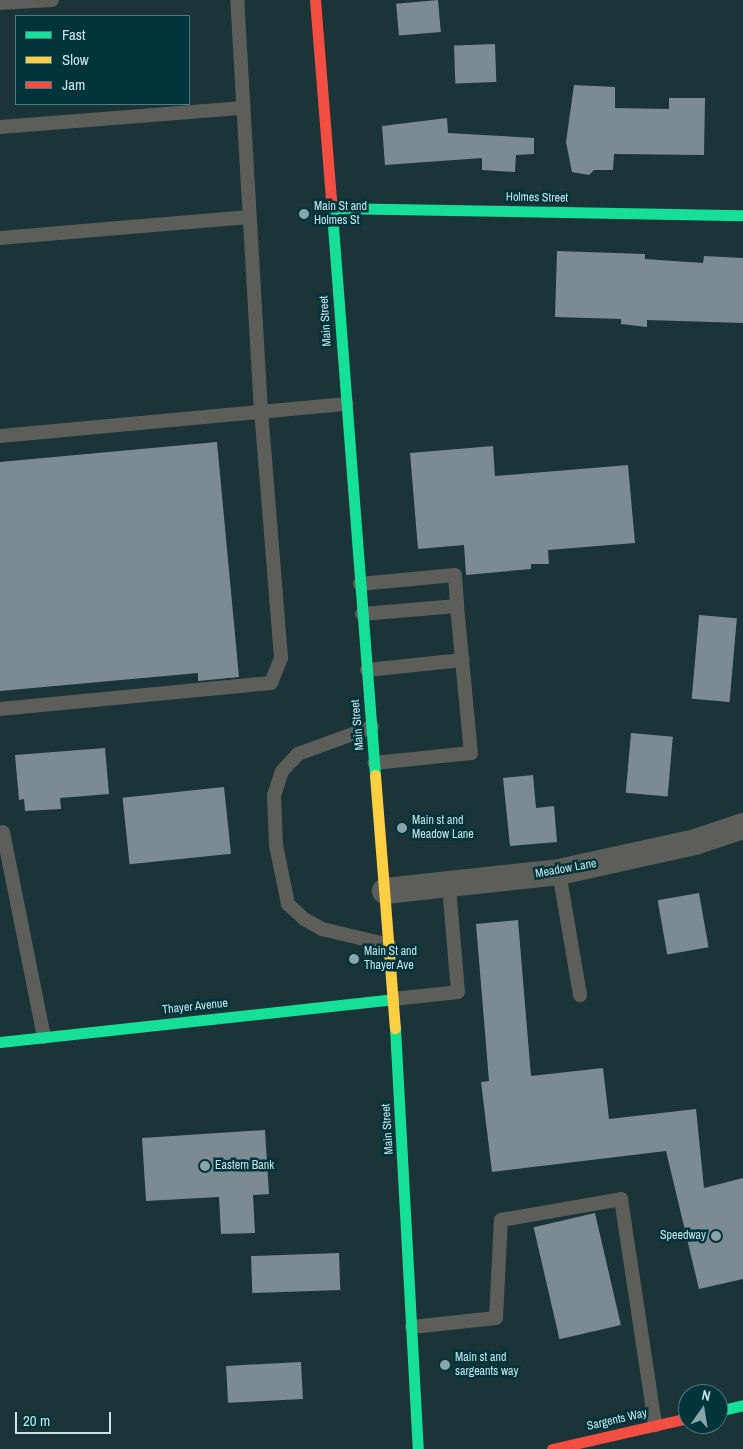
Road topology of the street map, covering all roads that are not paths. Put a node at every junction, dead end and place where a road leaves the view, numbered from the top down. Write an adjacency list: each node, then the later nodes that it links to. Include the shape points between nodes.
1 (52, 0): 4 (lane)
2 (237, 0): 5 (lane)
3 (314, 0): 7 (main road, Main Street)
4 (0, 3)
5 (243, 108): 6 (lane); 9 (lane)
6 (0, 126)
7 (331, 208): 8 (main road, Holmes Street); 11 (main road, Main Street)
8 (743, 215)
9 (249, 217): 10 (lane); 12 (lane)
10 (0, 238)
11 (346, 404): 12 (lane); 14 (main road, Main Street)
12 (261, 412): 13 (lane); 19 (lane, via 281,658 271,684)
13 (0, 436)
14 (360, 584): 15 (lane, via 455,575); 16 (main road, Main Street)
15 (457, 606): 16 (lane); 17 (lane)
16 (362, 614): 18 (main road, Main Street)
17 (462, 660): 18 (lane); 21 (lane, via 472,753)
18 (367, 670): 20 (main road, Main Street)
19 (0, 709)
20 (372, 727): 21 (main road, Main Street); 27 (lane, via 298,754 282,771 274,795 276,845 288,904 304,919 322,929)
21 (375, 763): 26 (main road, Main Street)
22 (743, 826): 24 (street, Meadow Lane, via 695,842)
23 (2, 832): 30 (lane)
24 (559, 872): 25 (street, Meadow Lane); 28 (lane)
25 (448, 886): 26 (street, Meadow Lane); 29 (lane, via 458,992)
26 (385, 890): 27 (main road, Main Street)
27 (389, 945): 29 (main road, Main Street)
28 (580, 995)
29 (393, 999): 30 (main road, Thayer Avenue); 32 (main road, Main Street)
30 (44, 1037): 31 (main road, Thayer Avenue)
31 (0, 1042)
32 (412, 1327): 36 (lane, via 496,1318 501,1220 622,1199); 37 (main road, Main Street)
33 (743, 1405): 34 (main road)
34 (728, 1408)
35 (678, 1420): 36 (main road, Sargents Way)
36 (655, 1425): 38 (main road, Sargents Way)
37 (418, 1449)
38 (552, 1449)

